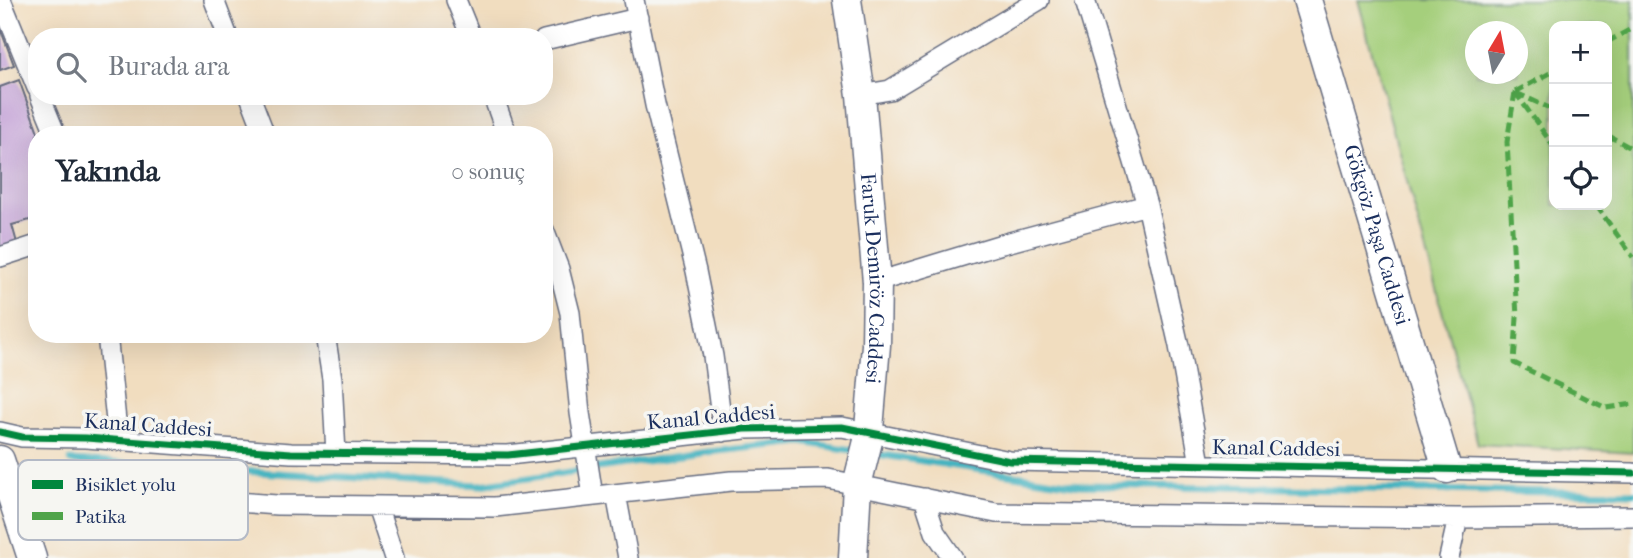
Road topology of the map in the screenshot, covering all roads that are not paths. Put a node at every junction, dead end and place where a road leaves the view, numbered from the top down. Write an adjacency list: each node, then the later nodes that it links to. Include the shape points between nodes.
1 (1, 0): 12 (street)
2 (214, 0): 9 (street)
3 (456, 0): 10 (street)
4 (847, 0): 13 (street, Faruk Demiröz Caddesi)
5 (1039, 0): 13 (street, via 890,90)
6 (1085, 0): 20 (street)
7 (1307, 0): 35 (street, Gökgöz Paşa Caddesi)
8 (636, 9): 11 (street); 28 (street, via 696,271)
9 (225, 28)
10 (467, 28)
11 (553, 37)
12 (28, 66)
13 (861, 95): 24 (street, Faruk Demiröz Caddesi)
14 (44, 105): 17 (street)
15 (253, 105): 18 (street)
16 (496, 105): 19 (street)
17 (52, 126)
18 (262, 126)
19 (504, 126)
20 (1147, 205): 24 (street); 34 (street)
21 (28, 248): 23 (street)
22 (553, 253): 31 (street, via 570,313)
23 (0, 257)
24 (877, 282): 29 (street, Faruk Demiröz Caddesi)
25 (108, 343): 30 (street)
26 (326, 343): 32 (street)
27 (0, 432): 30 (street, Kanal Caddesi, via 22,437)
28 (723, 432): 29 (street, Kanal Caddesi, via 842,427); 31 (street, Kanal Caddesi)
29 (868, 437): 34 (street, Kanal Caddesi, via 1010,461); 37 (street, Faruk Demiröz Caddesi)
30 (118, 440): 32 (street, Kanal Caddesi)
31 (585, 450): 32 (street, Kanal Caddesi, via 508,455); 39 (street)
32 (336, 453)
33 (0, 460): 38 (street)
34 (1200, 464): 35 (street, Kanal Caddesi)
35 (1447, 469): 36 (street, Kanal Caddesi)
36 (1633, 473)
37 (859, 478): 40 (street, via 732,481); 41 (street); 51 (street, Faruk Demiröz Caddesi)
38 (5, 488): 46 (street)
39 (592, 491): 40 (street); 43 (street, via 495,507)
40 (616, 494): 50 (street)
41 (924, 498): 45 (street, via 996,513); 52 (street, via 935,532)
42 (248, 503): 43 (street)
43 (377, 506): 49 (street)
44 (1633, 516): 45 (street)
45 (1458, 518): 53 (street)
46 (18, 522)
47 (25, 540): 48 (street)
48 (32, 558)
49 (394, 558)
50 (628, 558)
51 (853, 558)
52 (953, 558)
53 (1449, 558)

